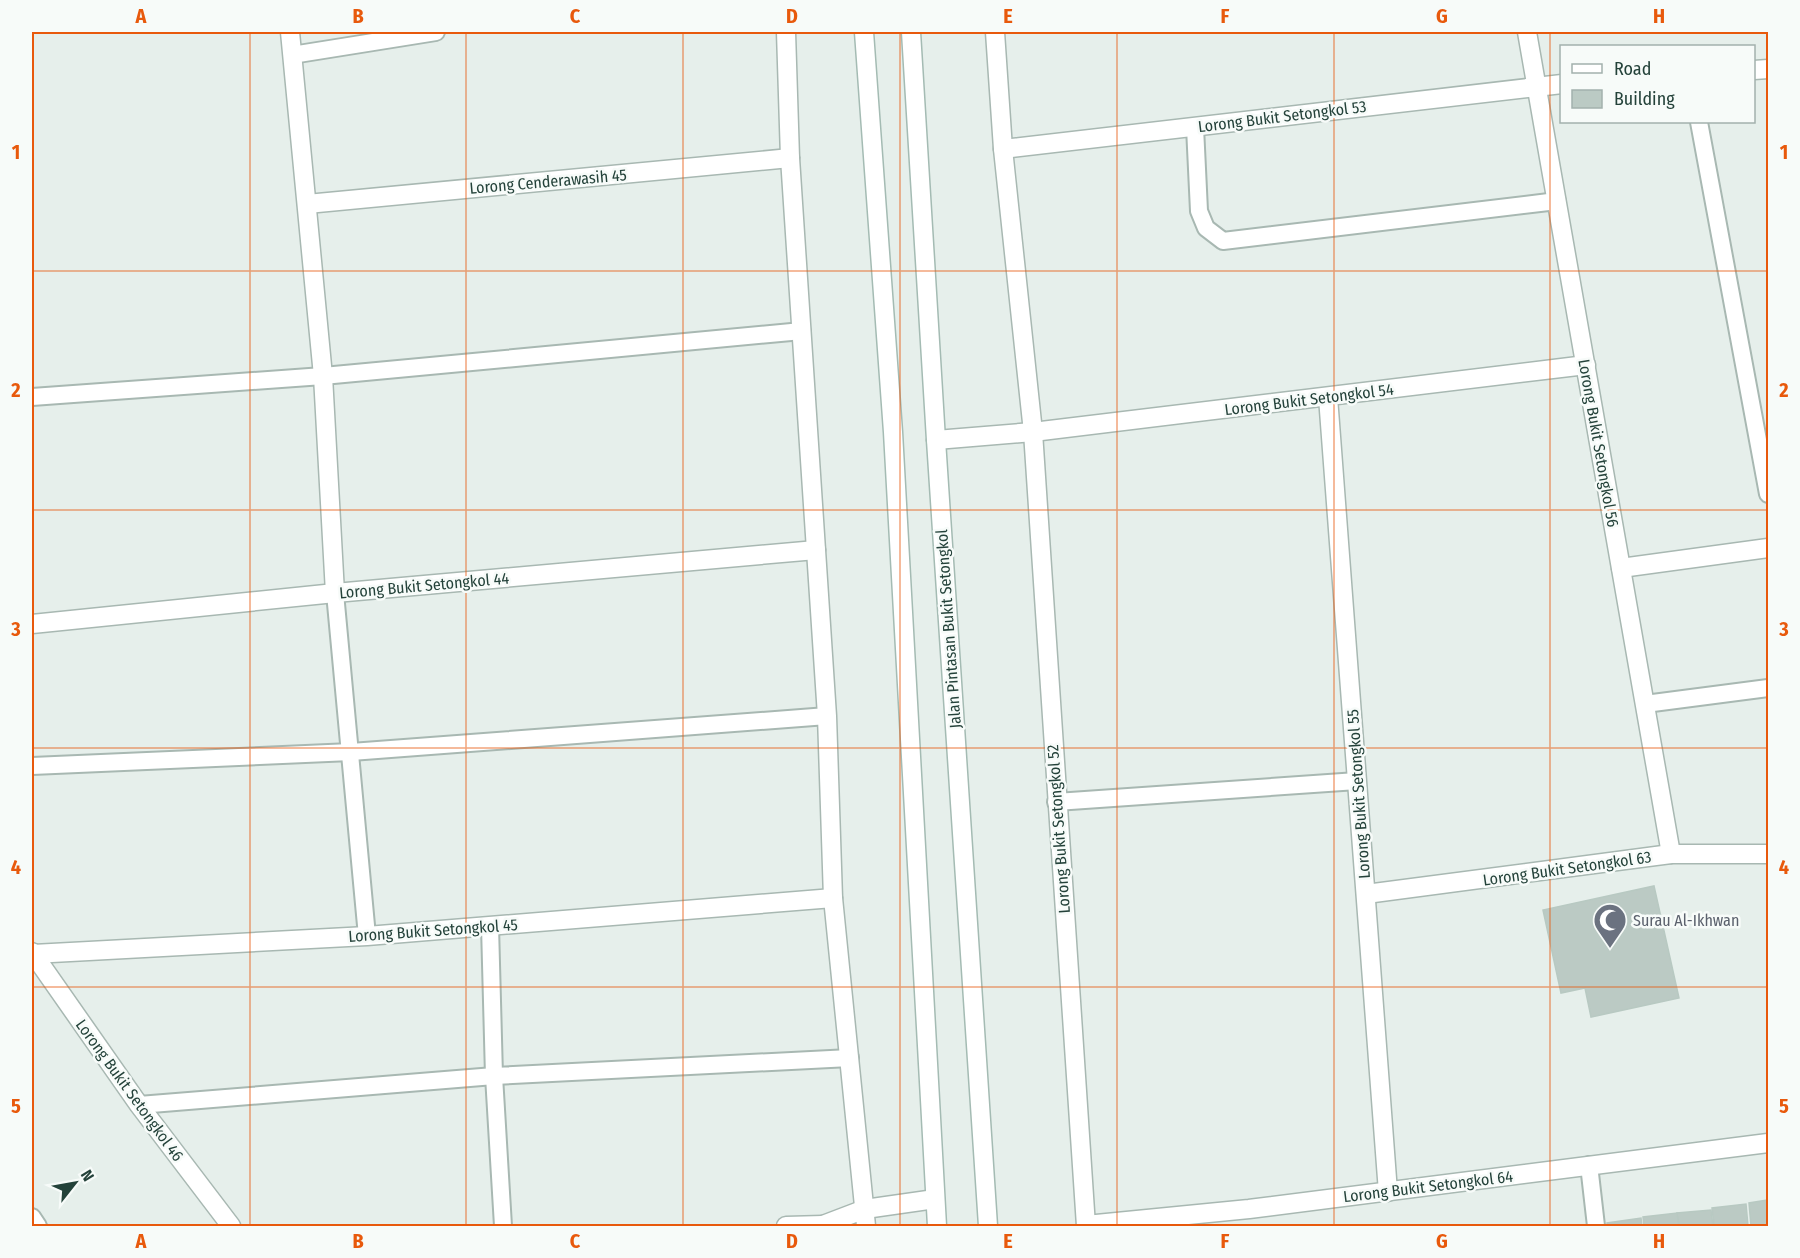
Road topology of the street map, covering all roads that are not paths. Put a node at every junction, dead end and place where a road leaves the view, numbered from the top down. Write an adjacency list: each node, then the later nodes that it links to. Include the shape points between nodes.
1 (290, 32): 8 (street)
2 (436, 32): 8 (lane)
3 (786, 32): 14 (street)
4 (864, 32): 50 (street, via 893,432)
5 (911, 32): 23 (street, Jalan Pintasan Bukit Setongkol)
6 (995, 32): 13 (street, Lorong Bukit Setongkol 52)
7 (1527, 32): 10 (street, Lorong Bukit Setongkol 56)
8 (292, 56): 16 (street)
9 (1560, 84): 10 (street, Lorong Bukit Setongkol 53)
10 (1537, 85): 12 (street, Lorong Bukit Setongkol 53); 15 (street, Lorong Bukit Setongkol 56)
11 (1700, 123): 24 (lane)
12 (1194, 127): 13 (street, Lorong Bukit Setongkol 53); 15 (lane, via 1199,211 1206,228 1223,241)
13 (1003, 150): 22 (street, Lorong Bukit Setongkol 52)
14 (790, 158): 16 (street, Lorong Cenderawasih 45); 17 (street)
15 (1557, 201): 18 (street, Lorong Bukit Setongkol 56)
16 (306, 204): 19 (street)
17 (802, 331): 19 (lane); 26 (street)
18 (1586, 365): 21 (street, Lorong Bukit Setongkol 54); 27 (street, Lorong Bukit Setongkol 56)
19 (323, 376): 20 (lane); 28 (street)
20 (32, 397)
21 (1328, 397): 22 (street, Lorong Bukit Setongkol 54); 35 (street, Lorong Bukit Setongkol 55)
22 (1033, 432): 23 (street, Lorong Bukit Setongkol 54); 36 (street, Lorong Bukit Setongkol 52)
23 (936, 440): 60 (street, Jalan Pintasan Bukit Setongkol)
24 (1768, 495)
25 (1768, 548): 27 (street)
26 (816, 550): 28 (street, Lorong Bukit Setongkol 44); 32 (street)
27 (1621, 568): 31 (street, Lorong Bukit Setongkol 56)
28 (335, 593): 29 (street, Lorong Bukit Setongkol 44); 33 (lane)
29 (32, 624)
30 (1768, 688): 31 (lane)
31 (1645, 704): 37 (street, Lorong Bukit Setongkol 56)
32 (827, 716): 33 (lane); 40 (street)
33 (351, 752): 34 (lane); 42 (lane)
34 (32, 766)
35 (1357, 781): 36 (lane); 39 (street, Lorong Bukit Setongkol 55)
36 (1056, 802): 54 (street, Lorong Bukit Setongkol 52)
37 (1671, 854): 38 (street, Lorong Bukit Setongkol 63); 39 (street, Lorong Bukit Setongkol 63)
38 (1768, 854)
39 (1366, 894): 49 (street, Lorong Bukit Setongkol 55)
40 (833, 898): 41 (street, Lorong Bukit Setongkol 45); 44 (street)
41 (490, 926): 42 (street, Lorong Bukit Setongkol 45); 45 (lane)
42 (367, 936): 43 (street, Lorong Bukit Setongkol 45)
43 (32, 953): 46 (street, Lorong Bukit Setongkol 46)
44 (850, 1058): 45 (lane); 52 (street)
45 (494, 1076): 46 (lane); 57 (lane)
46 (139, 1105): 56 (street, Lorong Bukit Setongkol 46)
47 (1768, 1143): 48 (street, Lorong Bukit Setongkol 64)
48 (1589, 1165): 49 (street, Lorong Bukit Setongkol 64); 61 (lane)
49 (1388, 1192): 54 (street, Lorong Bukit Setongkol 64)
50 (935, 1199): 52 (street); 59 (street)
51 (32, 1217): 55 (lane)
52 (866, 1218): 53 (street)
53 (825, 1226): 58 (street)
54 (1086, 1226)
55 (38, 1227)
56 (231, 1227)
57 (503, 1227)
58 (786, 1227)
59 (937, 1227)
60 (988, 1227)
61 (1596, 1227)

